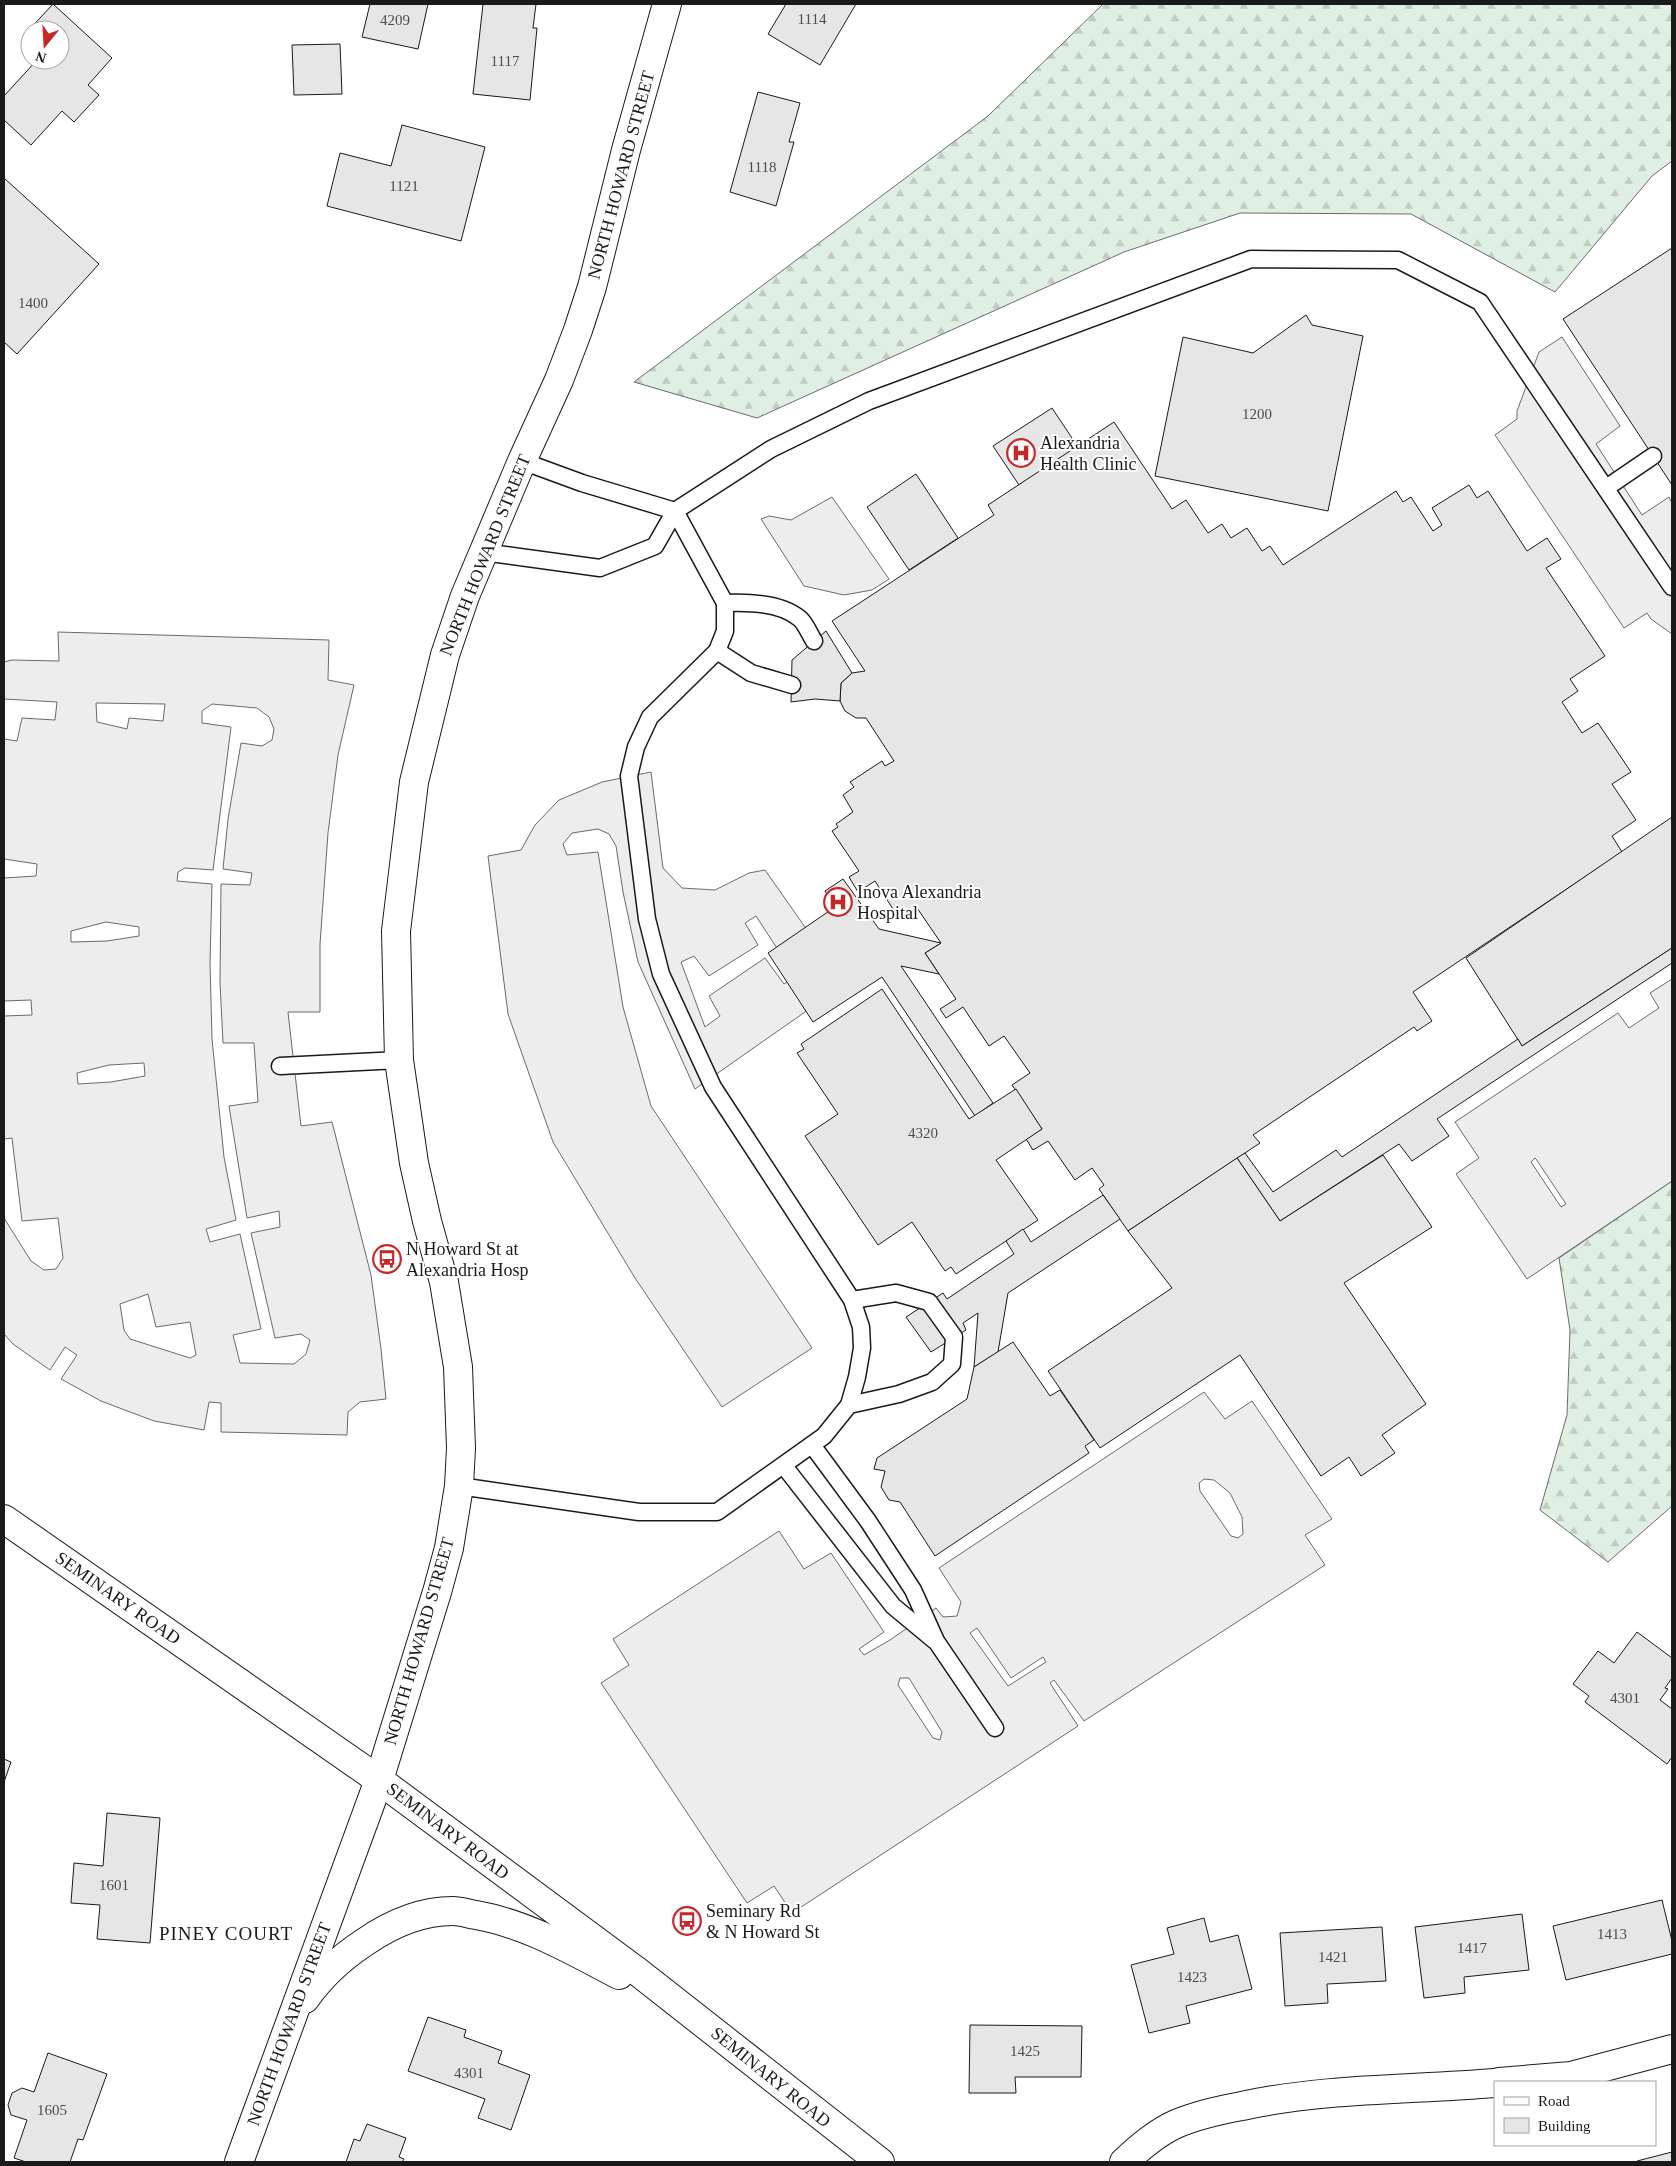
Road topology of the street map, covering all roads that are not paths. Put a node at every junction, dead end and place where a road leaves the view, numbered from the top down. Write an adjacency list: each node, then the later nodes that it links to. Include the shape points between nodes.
1 (667, 4): 3 (street, NORTH HOWARD STREET, via 592,286 559,380)
2 (1654, 456): 4 (lane)
3 (522, 461): 5 (lane, via 582,484); 6 (street, NORTH HOWARD STREET)
4 (1606, 488): 5 (lane, via 1480,302 1398,260 1251,259 869,401 771,449); 7 (lane)
5 (676, 511): 6 (lane, via 654,546 600,568); 8 (lane)
6 (483, 552): 12 (street, NORTH HOWARD STREET, via 445,655 414,782 396,931)
7 (1672, 587)
8 (725, 603): 9 (lane, via 747,602 778,608 800,618); 10 (lane, via 725,631)
9 (814, 641)
10 (717, 651): 11 (lane, via 751,673); 14 (lane, via 650,717 636,747 629,776 647,920 660,974 713,1087)
11 (792, 685)
12 (399, 1060): 13 (lane); 18 (street, NORTH HOWARD STREET, via 414,1163 444,1282 458,1367)
13 (280, 1066)
14 (852, 1300): 15 (lane, via 861,1327 862,1348); 15 (lane, via 896,1293 929,1302 954,1337 952,1364 932,1382 899,1394)
15 (849, 1405): 16 (lane, via 824,1436)
16 (812, 1445): 17 (lane); 20 (lane, via 868,1521 913,1590)
17 (784, 1466): 18 (lane, via 717,1512 639,1512); 20 (lane, via 892,1606)
18 (459, 1486): 22 (street, NORTH HOWARD STREET, via 449,1548)
19 (4, 1519): 22 (street, SEMINARY ROAD)
20 (936, 1641): 21 (lane)
21 (995, 1728)
22 (379, 1780): 23 (street, SEMINARY ROAD); 24 (street, NORTH HOWARD STREET)
23 (689, 2012): 24 (street, via 556,1942 502,1920 454,1911 414,1917 385,1928 348,1953 316,1984); 29 (street, SEMINARY ROAD)
24 (291, 2018): 28 (street, NORTH HOWARD STREET)
25 (1672, 2050): 26 (street, via 1571,2076)
26 (1511, 2081)
27 (1494, 2083): 30 (street, via 1275,2098 1214,2112 1176,2125 1157,2135)
28 (239, 2162)
29 (880, 2162)
30 (1124, 2162)

